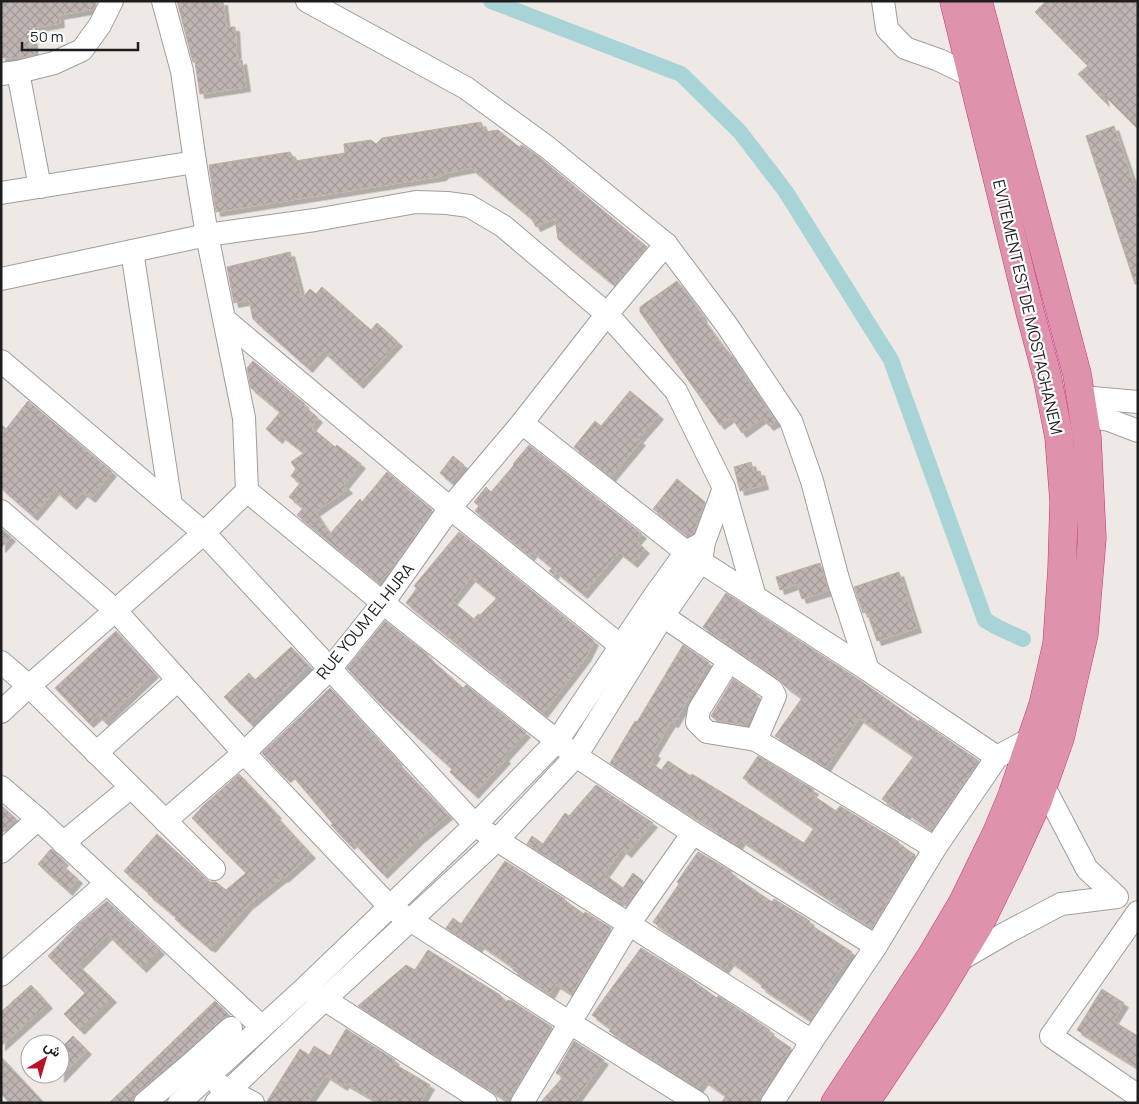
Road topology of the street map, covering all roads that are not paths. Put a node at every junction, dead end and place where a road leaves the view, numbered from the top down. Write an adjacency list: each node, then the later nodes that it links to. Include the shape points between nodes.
1 (112, 1): 7 (street, via 100,26 82,50 54,63)
2 (163, 1): 9 (street, via 182,71)
3 (308, 1): 13 (street, via 466,88 547,146)
4 (883, 1): 8 (street, via 887,28 905,48)
5 (954, 1): 8 (highway, EVITEMENT EST DE MOSTAGHANEM)
6 (978, 1): 20 (highway, EVITEMENT EST DE MOSTAGHANEM, via 1077,374)
7 (10, 73): 10 (street)
8 (972, 76): 42 (highway, EVITEMENT EST DE MOSTAGHANEM, via 1047,376 1059,437 1064,500 1058,644)
9 (195, 162): 10 (street); 12 (street)
10 (40, 187): 11 (street)
11 (1, 192)
12 (208, 235): 14 (street); 16 (street, via 416,202 468,206 502,226); 17 (street)
13 (666, 244): 16 (street, RUE YOUM EL HIJRA); 38 (street, via 726,324 791,421)
14 (132, 251): 15 (street); 25 (street)
15 (1, 279)
16 (607, 314): 21 (street, RUE YOUM EL HIJRA); 23 (street, via 676,391)
17 (225, 320): 24 (street, via 244,418); 26 (street)
18 (1, 361): 25 (street)
19 (1138, 402): 20 (street)
20 (1096, 408): 22 (street); 49 (highway, EVITEMENT EST DE MOSTAGHANEM, via 1087,437 1092,538 1084,634 1060,738)
21 (522, 423): 26 (street, RUE YOUM EL HIJRA); 29 (street)
22 (1138, 431)
23 (724, 488): 29 (street); 30 (street)
24 (247, 491): 28 (street); 31 (street)
25 (171, 505): 28 (street)
26 (450, 508): 31 (street, RUE YOUM EL HIJRA); 34 (street)
27 (1, 510): 32 (street)
28 (204, 533): 32 (street); 37 (street)
29 (697, 552): 30 (street); 33 (street); 34 (street, via 654,595)
30 (756, 597): 38 (street)
31 (383, 603): 37 (street, RUE YOUM EL HIJRA); 44 (street)
32 (115, 610): 39 (street); 40 (street)
33 (663, 616): 34 (street); 35 (street)
34 (628, 652): 44 (street); 47 (street)
35 (729, 661): 43 (street, via 772,690 775,696); 43 (street, via 699,710 697,722 708,732)
36 (1, 662): 40 (street)
37 (330, 669): 46 (street, RUE YOUM EL HIJRA); 54 (street)
38 (868, 670): 48 (street)
39 (178, 680): 45 (street); 46 (street)
40 (28, 686): 41 (street); 45 (street)
41 (1, 712)
42 (1032, 738): 48 (street); 86 (highway, EVITEMENT EST DE MOSTAGHANEM, via 997,832 963,902)
43 (756, 740): 58 (street)
44 (557, 742): 47 (street); 54 (street)
45 (96, 753): 51 (street)
46 (244, 753): 53 (street, RUE YOUM EL HIJRA); 63 (street)
47 (576, 756): 55 (street); 56 (street)
48 (996, 757): 58 (street)
49 (1043, 785): 62 (street, via 1087,869); 68 (highway, EVITEMENT EST DE MOSTAGHANEM, via 1009,864 979,925)
50 (1, 787): 52 (street)
51 (131, 787): 53 (street); 57 (street)
52 (38, 819): 57 (street); 59 (street)
53 (165, 821): 60 (street)
54 (476, 826): 56 (street); 63 (street)
55 (693, 833): 66 (street); 67 (street)
56 (497, 840): 65 (street); 66 (street)
57 (63, 843): 61 (street)
58 (935, 848): 67 (street)
59 (1, 852)
60 (214, 869)
61 (106, 883): 69 (street); 73 (street)
62 (1117, 897): 64 (street); 68 (street, via 1061,904)
63 (390, 907): 65 (street); 70 (street)
64 (1138, 911): 77 (street, via 1051,1036)
65 (411, 921): 71 (street); 72 (street)
66 (630, 924): 72 (street); 75 (street)
67 (876, 946): 75 (street)
68 (956, 962): 87 (highway, EVITEMENT EST DE MOSTAGHANEM)
69 (1, 975)
70 (306, 987): 71 (street); 73 (street)
71 (325, 1000): 78 (street); 79 (street)
72 (570, 1023): 83 (street); 84 (street)
73 (262, 1027): 76 (street)
74 (231, 1028): 76 (street)
75 (812, 1041): 85 (street)
76 (199, 1071): 78 (street); 80 (street); 81 (street)
77 (1138, 1096)
78 (223, 1097): 82 (street)
79 (478, 1100)
80 (145, 1103)
81 (179, 1103)
82 (253, 1103)
83 (522, 1103)
84 (698, 1103)
85 (772, 1103)
86 (835, 1103)
87 (866, 1103)

